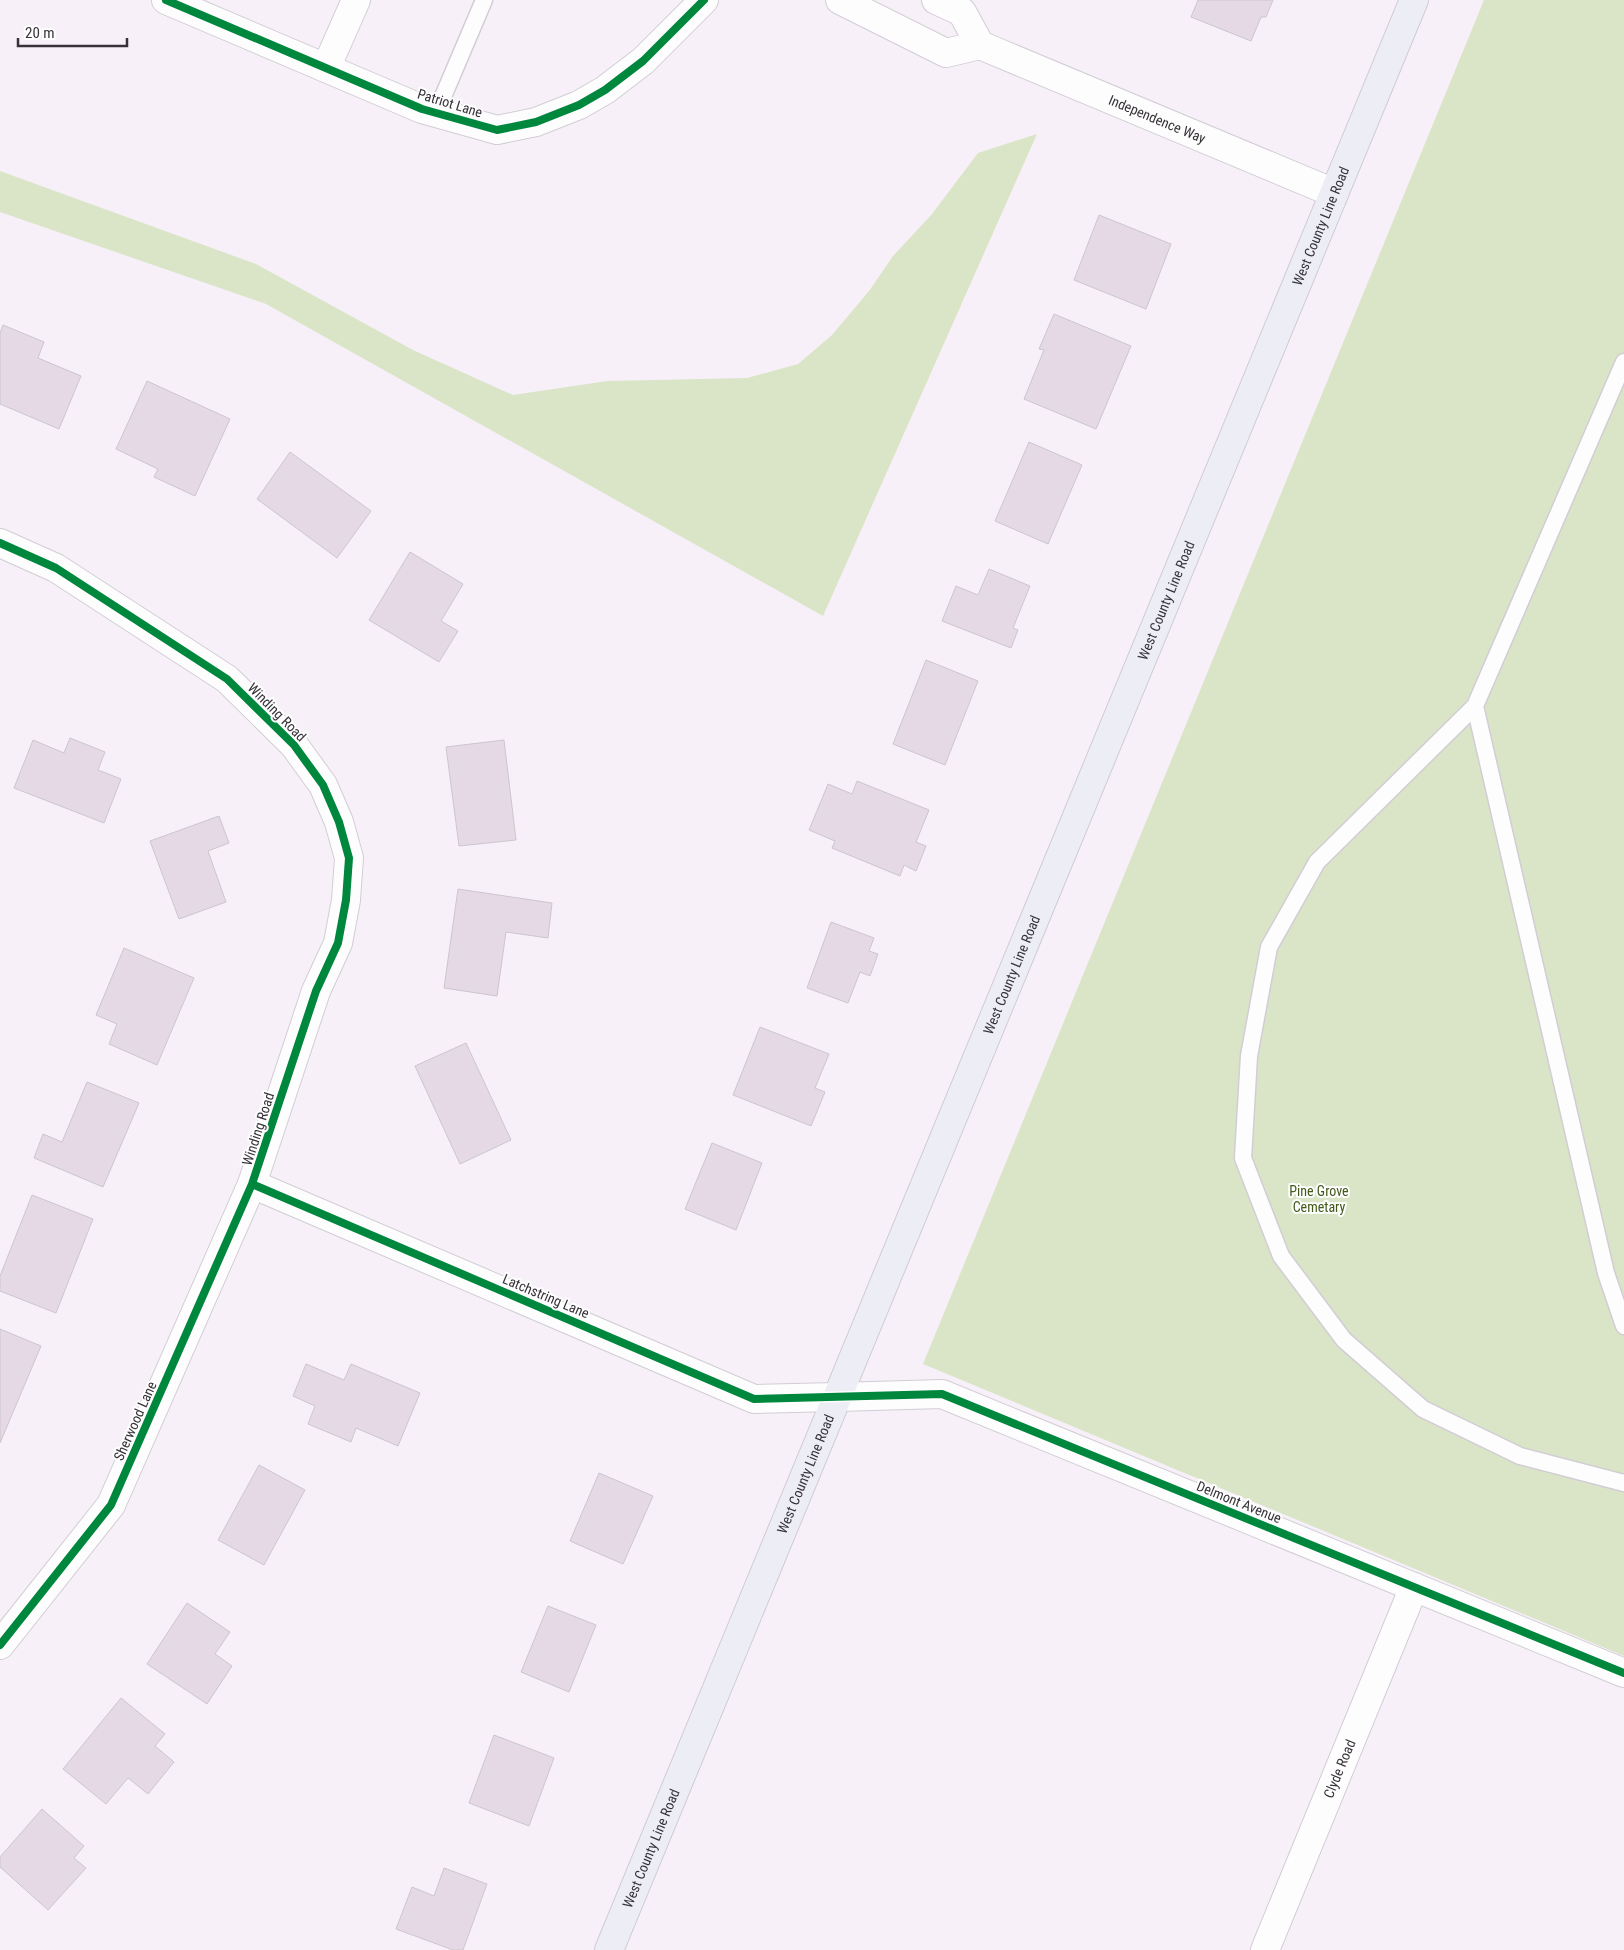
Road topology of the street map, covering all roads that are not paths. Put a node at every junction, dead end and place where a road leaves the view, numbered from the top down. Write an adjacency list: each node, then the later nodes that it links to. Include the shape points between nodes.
1 (166, 0): 9 (street, Patriot Lane)
2 (356, 0): 9 (street)
3 (484, 0): 10 (lane)
4 (704, 0): 10 (street, Patriot Lane, via 643,61 579,106 536,122 497,130)
5 (840, 0): 8 (street, via 946,53)
6 (936, 0): 8 (street, via 962,12)
7 (1414, 0): 11 (main road, West County Line Road)
8 (980, 45): 11 (street, Independence Way)
9 (326, 68): 10 (street, Patriot Lane)
10 (436, 113)
11 (1334, 193): 17 (main road, West County Line Road)
12 (1624, 362): 14 (lane)
13 (0, 543): 15 (street, Winding Road, via 56,568 227,679 294,745 324,785 339,822 349,858 338,943 316,991)
14 (1476, 706): 16 (lane, via 1606,1273); 18 (lane, via 1317,862 1268,947 1249,1056 1243,1158 1281,1256 1344,1340 1424,1409 1520,1456)
15 (252, 1184): 17 (street, Latchstring Lane, via 754,1399); 20 (street, Sherwood Lane, via 111,1505)
16 (1624, 1326)
17 (837, 1397): 19 (street, Delmont Avenue, via 942,1394); 22 (main road, West County Line Road)
18 (1624, 1483)
19 (1414, 1587): 21 (street, Delmont Avenue); 23 (street, Clyde Road)
20 (0, 1645)
21 (1624, 1673)
22 (608, 1950)
23 (1265, 1950)

